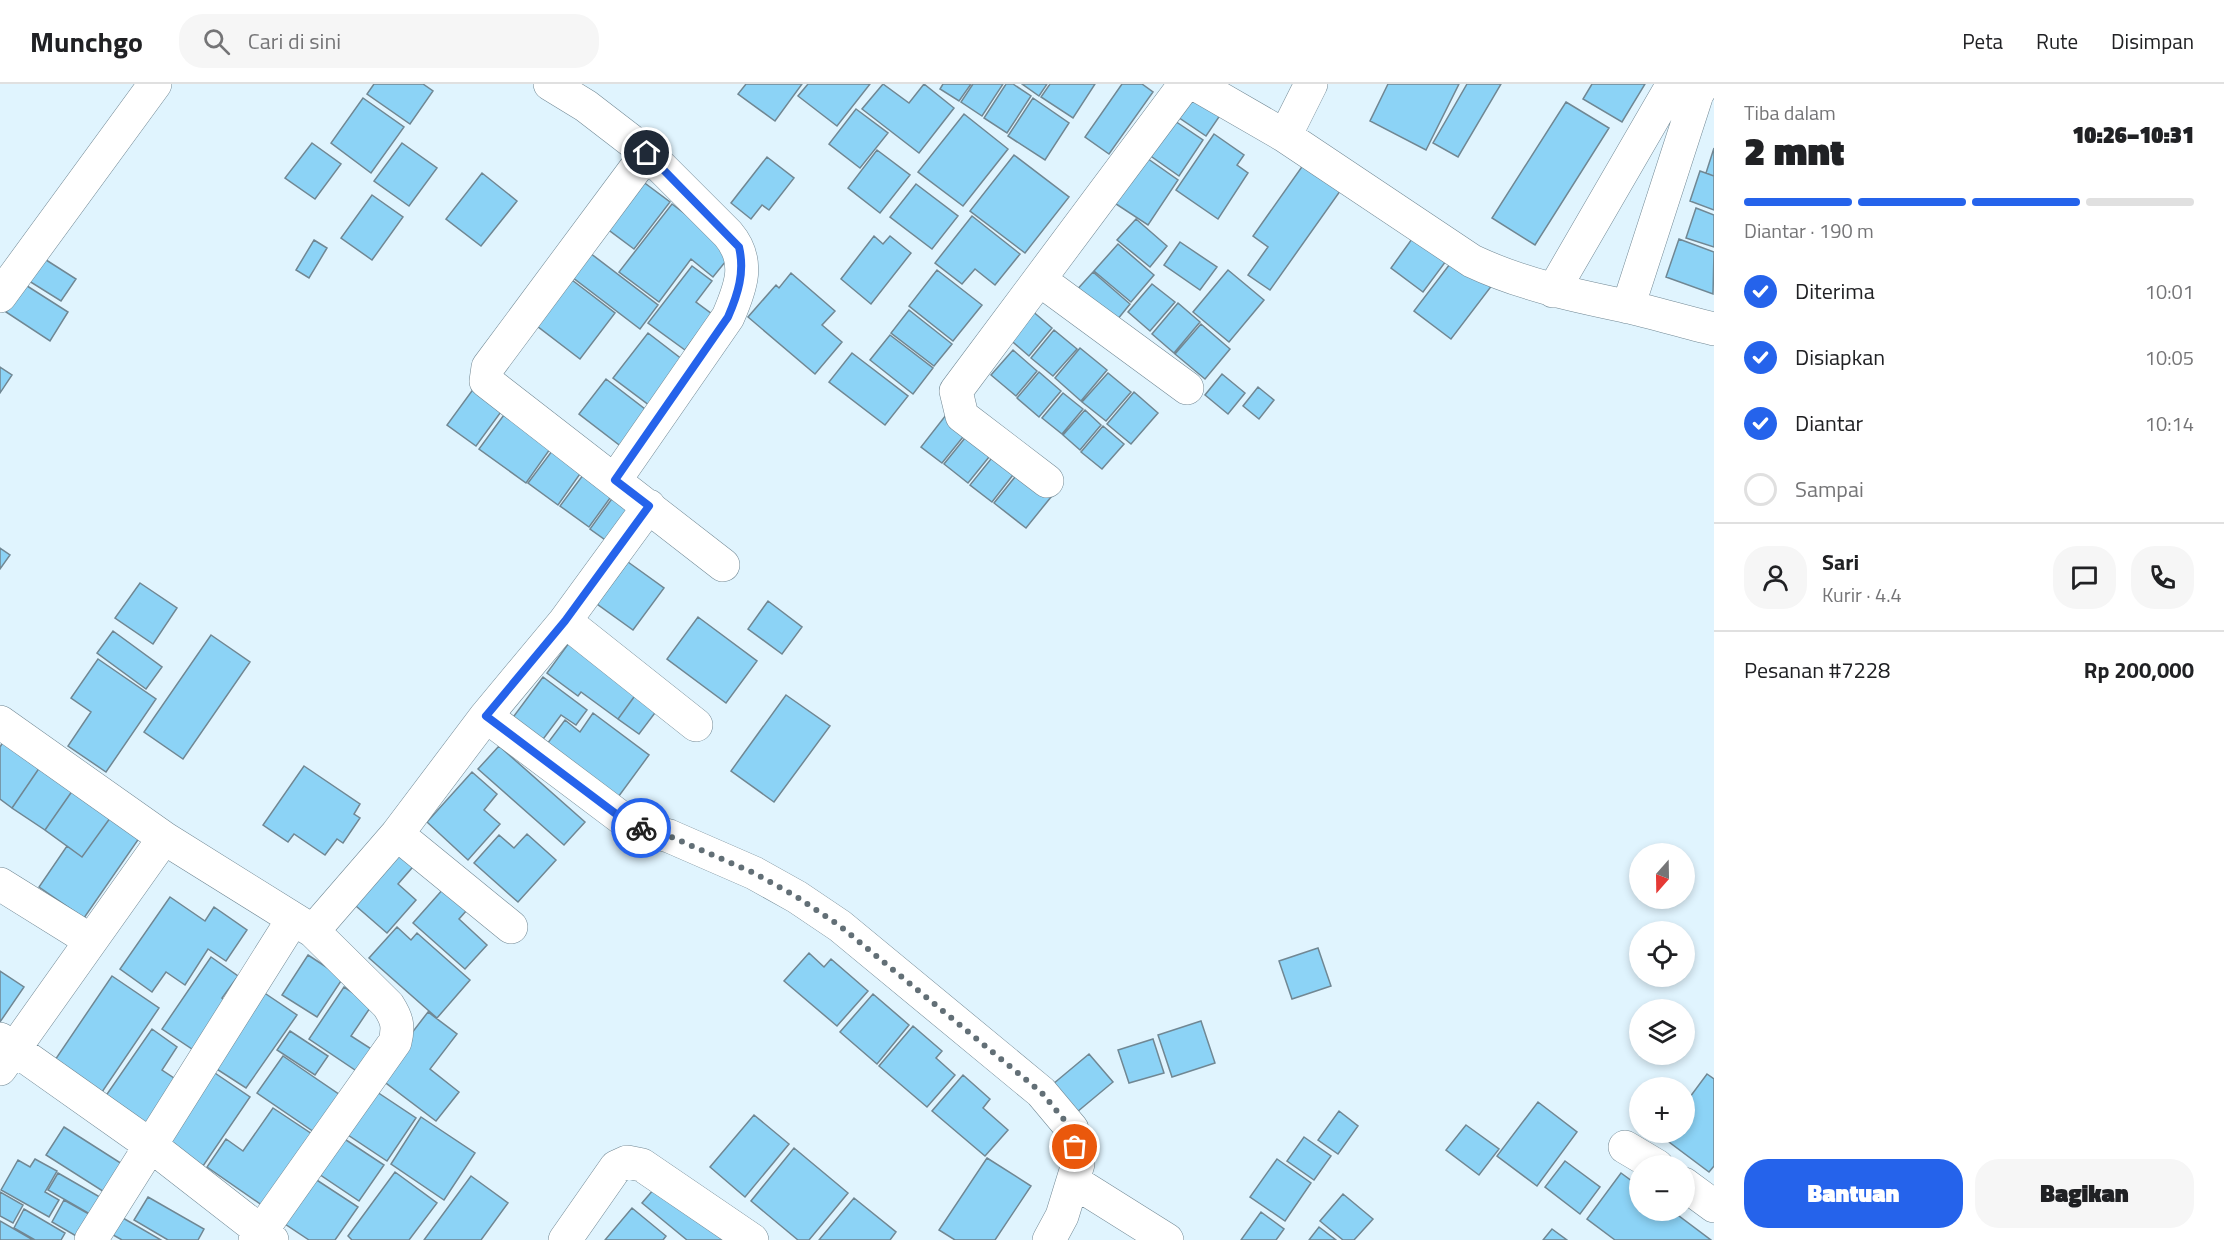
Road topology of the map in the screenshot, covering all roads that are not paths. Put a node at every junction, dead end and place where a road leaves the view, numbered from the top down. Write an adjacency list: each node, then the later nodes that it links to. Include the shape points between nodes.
1 (155, 84): 11 (street)
2 (550, 84): 8 (street)
3 (1185, 84): 9 (street)
4 (1195, 84): 7 (street)
5 (1311, 84): 7 (street)
6 (1694, 89): 10 (street); 12 (street)
7 (1285, 136): 10 (street, via 1472,261)
8 (647, 153): 15 (street, via 728,234 739,247 743,264 728,317); 15 (street, via 485,376 489,386)
9 (1040, 280): 14 (street); 16 (street, via 962,382 956,398 962,416)
10 (1553, 291): 12 (street)
11 (0, 296)
12 (1628, 307): 13 (street)
13 (1714, 329)
14 (1188, 388)
15 (615, 480): 17 (street)
16 (1047, 481)
17 (649, 506): 18 (street); 19 (street)
18 (723, 565)
19 (565, 621): 20 (street); 22 (street)
20 (486, 716): 23 (street); 33 (street, via 632,826 669,836 754,873 840,926 1041,1092 1072,1129 1078,1164)
21 (0, 722): 24 (street)
22 (696, 725)
23 (397, 834): 26 (street); 27 (street)
24 (164, 838): 26 (street); 28 (street)
25 (0, 884): 28 (street)
26 (303, 925): 30 (street); 36 (street, via 388,1005 399,1028 395,1042)
27 (511, 927)
28 (90, 940): 29 (street)
29 (3, 1057): 30 (street)
30 (150, 1145): 36 (street); 37 (street)
31 (1625, 1148): 32 (street)
32 (1637, 1155)
33 (1073, 1181): 40 (street); 41 (street)
34 (1695, 1192): 35 (street)
35 (1714, 1206)
36 (262, 1237)
37 (91, 1240)
38 (564, 1240): 39 (street, via 616,1167 627,1162 642,1165)
39 (752, 1240)
40 (1049, 1240)
41 (1167, 1240)

